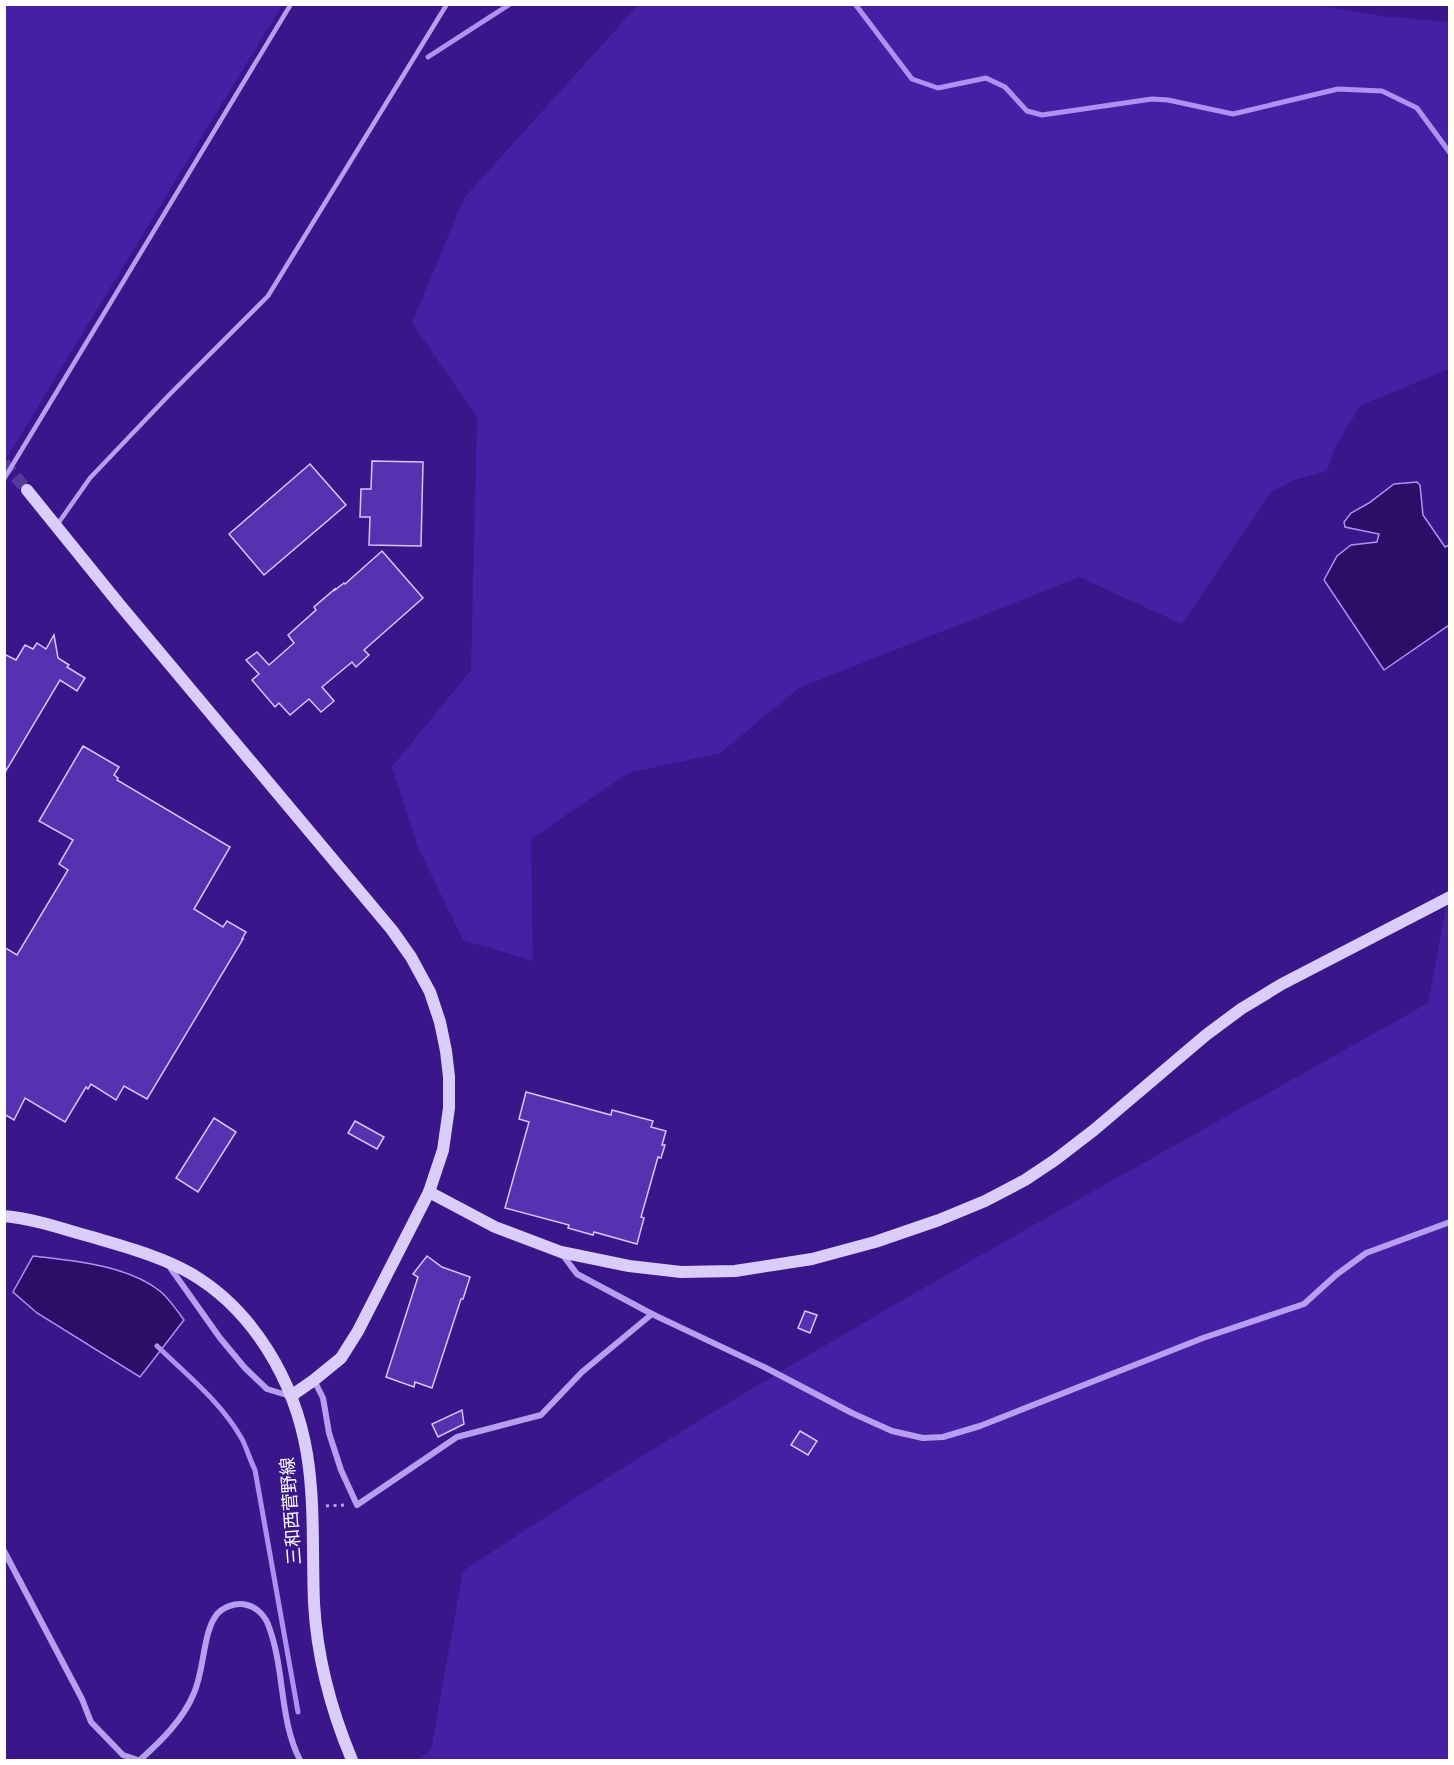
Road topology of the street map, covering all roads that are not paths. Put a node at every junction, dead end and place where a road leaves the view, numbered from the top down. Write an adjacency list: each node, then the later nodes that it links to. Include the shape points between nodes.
1 (291, 4): 3 (lane)
2 (447, 4): 5 (lane, via 268,296 90,478)
3 (4, 479)
4 (27, 490): 5 (street)
5 (56, 526): 7 (street, via 411,957 430,992 440,1022 449,1077 450,1108 443,1150)
6 (1449, 897): 10 (street, via 1241,1009 1055,1160 1025,1180 939,1220 823,1256 735,1271 681,1272)
7 (429, 1192): 10 (street, via 495,1227); 13 (street, via 358,1331 341,1358)
8 (4, 1216): 11 (street, 三和西菅野線, via 34,1220)
9 (1449, 1222): 12 (street, via 1366,1252 1304,1304 1203,1338 943,1437 923,1438 892,1431)
10 (561, 1252): 12 (street, via 576,1274)
11 (165, 1261): 14 (street, via 245,1368 267,1389); 14 (street, 三和西菅野線, via 190,1273 235,1308 279,1370)
12 (652, 1314): 13 (street, via 582,1372 541,1415 457,1437 357,1505 340,1470 323,1398)
13 (314, 1380): 14 (street)
14 (291, 1396): 18 (street, 三和西菅野線, via 307,1452 311,1483 314,1604 322,1671)
15 (4, 1551): 16 (street, via 82,1699 90,1722 123,1755)
16 (139, 1761): 17 (street, via 183,1713 194,1693 215,1616 236,1604 258,1610 274,1638 288,1724)
17 (300, 1761)
18 (352, 1761)

